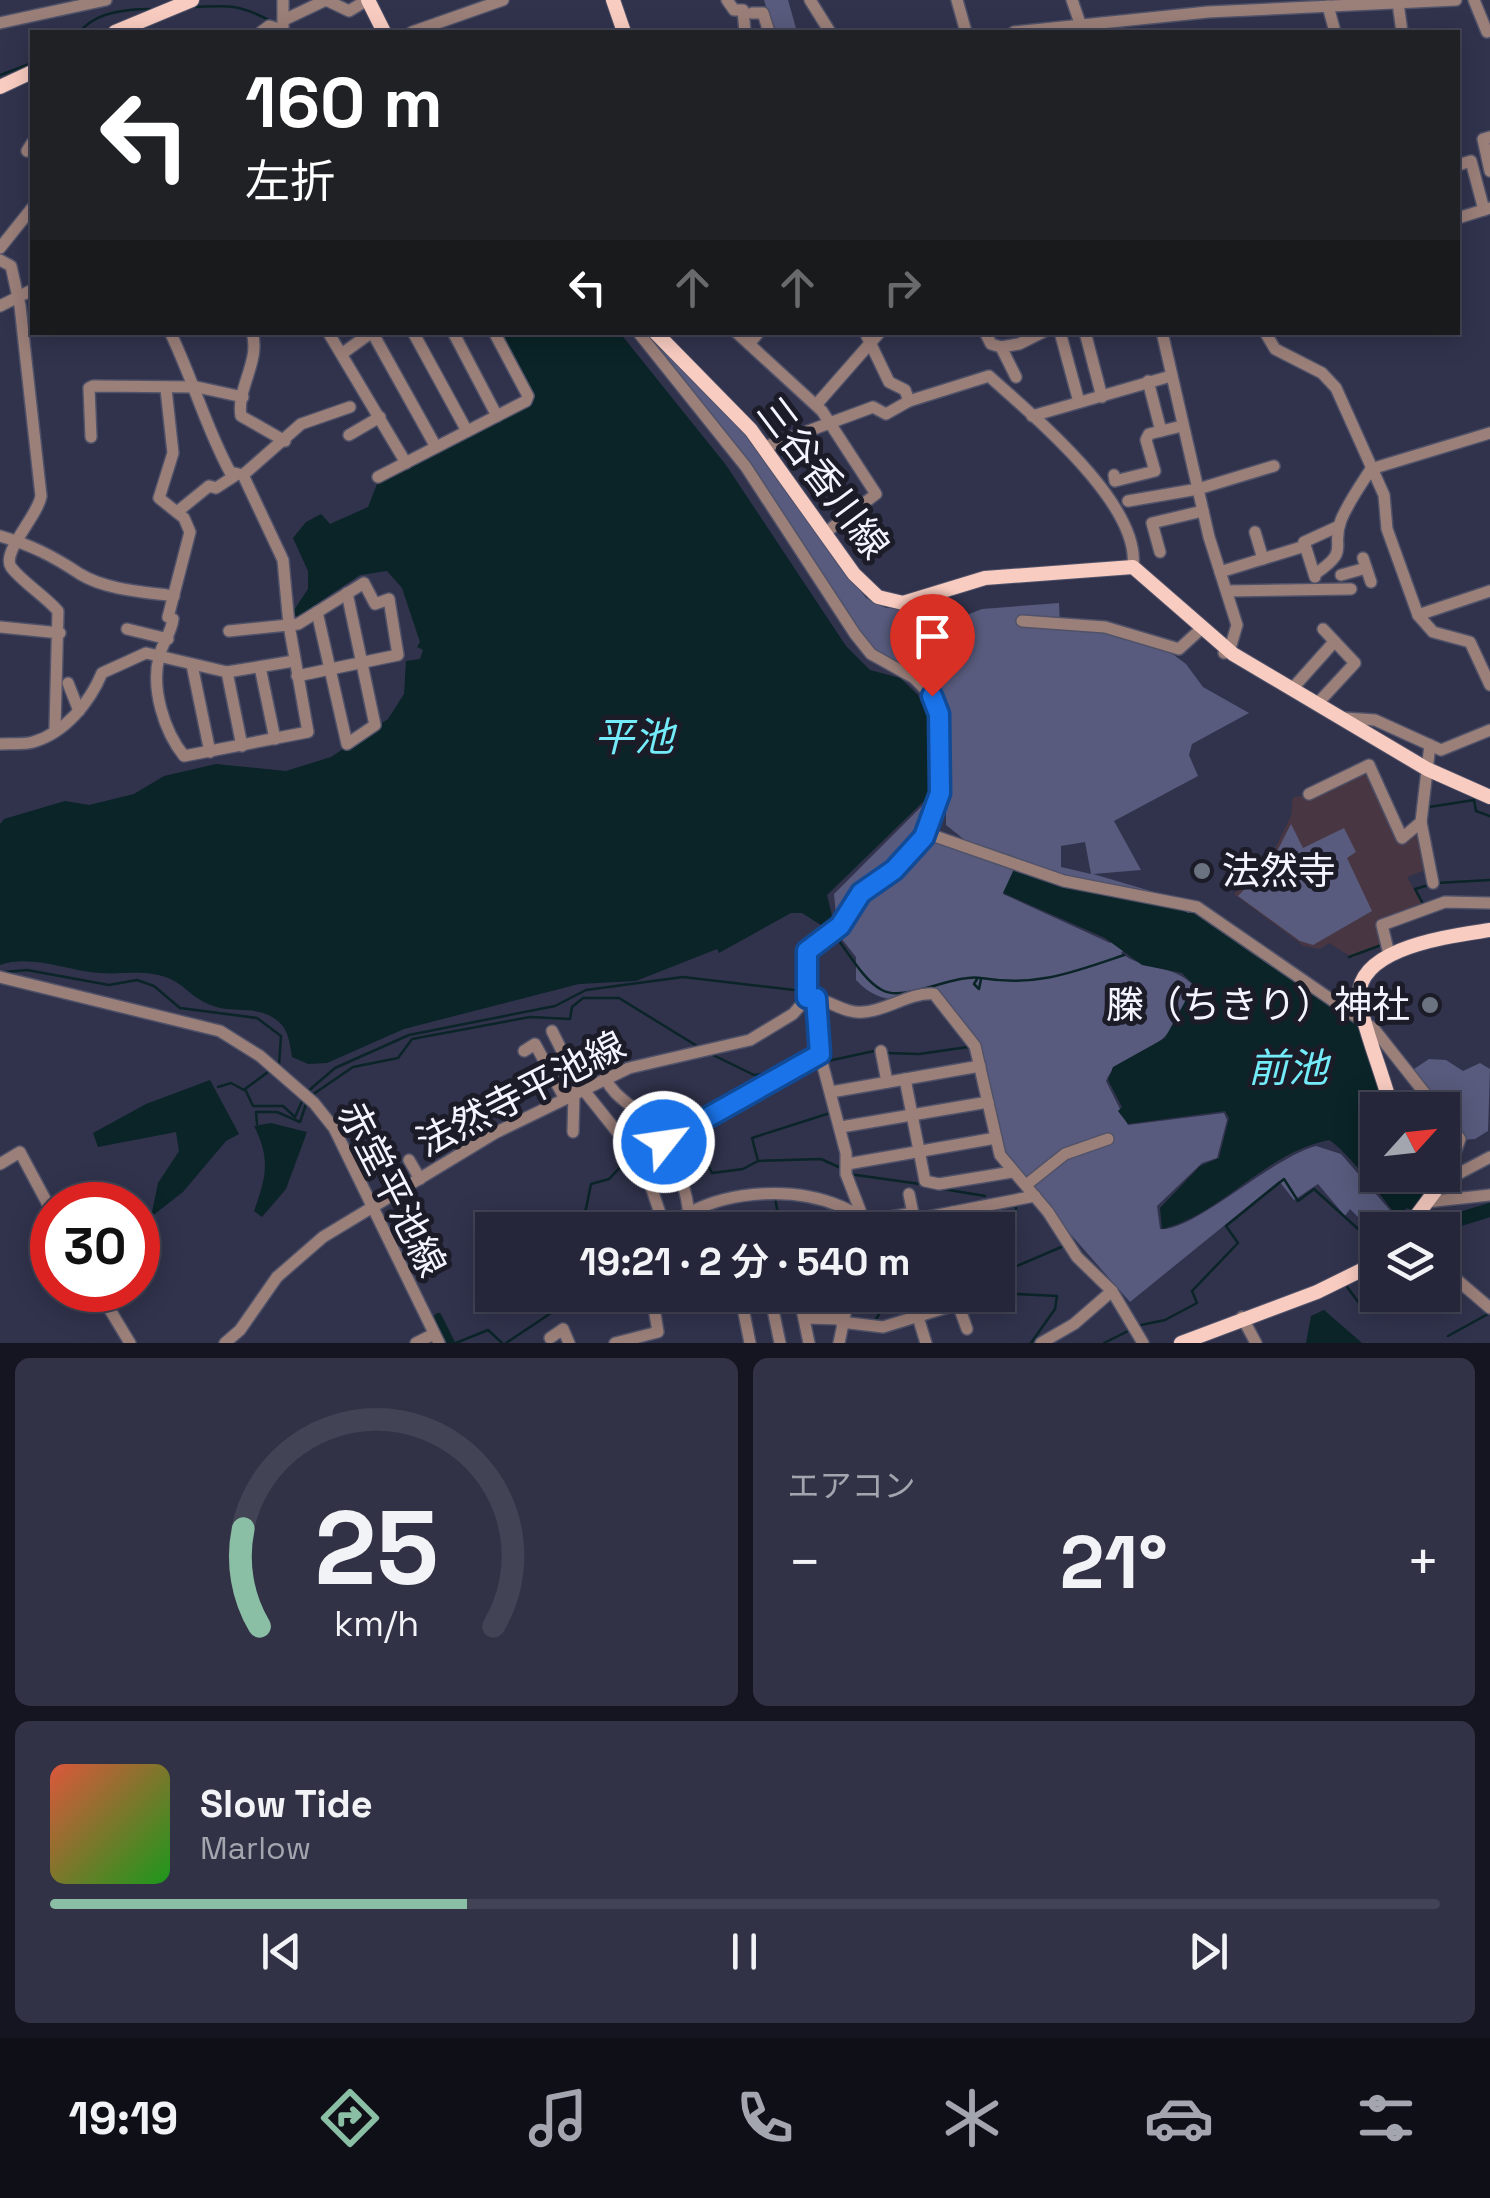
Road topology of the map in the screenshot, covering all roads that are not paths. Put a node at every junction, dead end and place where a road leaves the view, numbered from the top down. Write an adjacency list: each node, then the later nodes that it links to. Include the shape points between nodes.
1 (106, 0): 18 (street)
2 (192, 0): 21 (main road)
3 (283, 0): 19 (street)
4 (367, 0): 19 (street, via 348,11 326,0); 22 (main road)
5 (503, 0): 13 (street)
6 (613, 0): 24 (main road)
7 (726, 0): 25 (street, via 743,10)
8 (810, 0): 27 (street)
9 (956, 0): 28 (street)
10 (1072, 0): 20 (street)
11 (1456, 0): 14 (street)
12 (1474, 0): 31 (street)
13 (483, 2): 23 (street)
14 (1398, 2): 15 (street); 30 (street)
15 (1325, 4): 16 (street); 29 (street)
16 (1207, 6): 20 (street)
17 (752, 12): 26 (street, via 763,13)
18 (0, 23)
19 (287, 27)
20 (1082, 29)
21 (121, 30)
22 (383, 30)
23 (417, 30)
24 (623, 30)
25 (745, 30)
26 (769, 30)
27 (829, 30)
28 (965, 30)
29 (1335, 30)
30 (1402, 30)
31 (1487, 32)
32 (30, 73): 33 (main road)
33 (0, 87)
34 (1490, 137): 36 (street, via 1483,139)
35 (1460, 164): 37 (street, via 1471,161)
36 (1490, 170)
37 (1487, 209): 39 (street)
38 (30, 210): 40 (street)
39 (1460, 217)
40 (0, 248)
41 (0, 260): 43 (street, via 11,266)
42 (30, 291): 43 (street)
43 (18, 297): 44 (street); 105 (street, via 41,496)
44 (1, 303)
45 (171, 335): 70 (street)
46 (252, 335): 73 (street)
47 (330, 335): 66 (street)
48 (368, 335): 66 (street)
49 (374, 335): 89 (street)
50 (416, 335): 83 (street)
51 (455, 335): 78 (street)
52 (496, 335): 78 (street, via 528,396)
53 (640, 335): 158 (street, via 746,467 871,654 932,696 939,714 940,793)
54 (658, 335): 90 (main road, 三谷香川線)
55 (739, 335): 64 (street)
56 (757, 335): 64 (street)
57 (986, 335): 65 (street)
58 (1035, 335): 65 (street)
59 (1061, 335): 75 (street)
60 (1086, 335): 72 (street)
61 (1163, 335): 67 (street)
62 (1268, 335): 93 (street, via 1275,349 1329,378)
63 (872, 336): 74 (street, via 888,382 905,390); 76 (street)
64 (749, 344): 76 (street)
65 (1002, 348): 68 (street)
66 (343, 353): 80 (street)
67 (1171, 376): 69 (street); 82 (street)
68 (1016, 377)
69 (1148, 381): 72 (street); 84 (street)
70 (197, 387): 71 (street); 73 (street); 94 (street, via 201,416)
71 (166, 389): 87 (street, via 89,388); 100 (street, via 173,454 158,498)
72 (1102, 396): 75 (street)
73 (243, 397): 88 (street, via 241,416)
74 (910, 402): 79 (street, via 990,376); 81 (street, via 886,414 873,408)
75 (1079, 402): 79 (street)
76 (816, 405): 81 (street)
77 (350, 407): 88 (street, via 301,424)
78 (497, 416): 83 (street)
79 (1032, 416): 110 (street, via 1110,502 1135,552)
80 (380, 417): 86 (street); 91 (street)
81 (830, 423): 90 (street); 103 (street, via 876,494)
82 (1182, 426): 84 (street); 97 (street)
83 (467, 431): 89 (street)
84 (1160, 431): 95 (street, via 1146,440 1155,471 1115,481)
85 (1490, 433): 93 (street)
86 (348, 434)
87 (91, 437)
88 (285, 441): 94 (street)
89 (436, 447): 91 (street)
90 (765, 447): 103 (main road, 三谷香川線)
91 (406, 463): 96 (street)
92 (1274, 466): 97 (street)
93 (1371, 470): 101 (street); 121 (street, via 1386,500 1387,529)
94 (239, 475): 100 (street, via 210,486); 123 (street, via 279,548)
95 (1114, 475)
96 (378, 477)
97 (1198, 489): 98 (street); 99 (street)
98 (1128, 502)
99 (1203, 511): 107 (street, via 1152,523); 111 (street)
100 (177, 512): 119 (street, via 190,532)
101 (1338, 526): 106 (street, via 1314,534); 109 (street, via 1341,546)
102 (1254, 532): 108 (street)
103 (825, 533): 110 (main road, 三谷香川線, via 862,585 890,602 1009,574)
104 (0, 536): 105 (street)
105 (16, 541): 119 (street, via 104,583); 129 (street, via 10,565 58,612)
106 (1305, 546): 108 (street); 112 (street)
107 (1160, 552)
108 (1263, 559): 111 (street)
109 (1333, 562): 112 (street); 113 (street)
110 (1134, 567): 126 (main road)
111 (1220, 572): 116 (street)
112 (1314, 574): 115 (street)
113 (1345, 582): 114 (street, via 1365,563); 115 (street)
114 (1371, 582)
115 (1317, 589): 116 (street)
116 (1227, 590): 132 (street, via 1238,628)
117 (1490, 591): 121 (street)
118 (347, 593): 120 (street); 135 (street); 135 (street, via 364,583 375,604 389,600 398,655)
119 (174, 596): 130 (street)
120 (317, 612): 123 (street); 138 (street)
121 (1418, 615): 142 (street, via 1432,632 1470,642)
122 (1022, 621): 126 (street, via 1105,627 1179,649)
123 (288, 625): 128 (street); 134 (street)
124 (0, 627): 129 (street)
125 (127, 628): 130 (street)
126 (1201, 629): 132 (main road)
127 (1322, 629): 131 (street)
128 (229, 631)
129 (60, 634): 147 (street)
130 (168, 638): 133 (street)
131 (1334, 642): 143 (street); 144 (street, via 1355,663)
132 (1227, 652): 143 (main road)
133 (159, 656): 136 (street); 145 (street, via 146,653 102,673); 153 (street, via 158,699 180,754)
134 (294, 661): 137 (street); 140 (street)
135 (362, 662): 138 (street); 138 (street, via 375,725 347,744)
136 (192, 665): 139 (street); 153 (street)
137 (260, 667): 139 (street); 149 (street)
138 (330, 669): 140 (street)
139 (227, 672): 152 (street)
140 (297, 676): 149 (street, via 308,732)
141 (68, 683): 145 (street)
142 (1490, 685)
143 (1292, 689): 144 (main road)
144 (1317, 704): 146 (main road)
145 (80, 711): 147 (street)
146 (1341, 718): 151 (street, via 1375,720); 154 (main road)
147 (56, 728): 150 (street, via 37,741)
148 (1490, 730): 151 (street, via 1448,749)
149 (275, 739): 152 (street)
150 (0, 744)
151 (1430, 745): 154 (street)
152 (242, 746): 153 (street)
153 (210, 752)
154 (1427, 769): 156 (main road); 157 (street)
155 (1309, 794): 157 (street, via 1350,766 1369,766 1402,838)
156 (1490, 797)
157 (1421, 822): 159 (street)
158 (926, 833): 164 (street, via 894,870 861,893 838,928 807,951); 165 (street, via 1064,881 1197,907)
159 (1433, 883)
160 (1490, 903): 162 (street, via 1445,902 1382,925)
161 (1490, 930): 162 (main road)
162 (1389, 954): 165 (main road, via 1372,968 1360,995)
163 (0, 977): 202 (street, 赤堂平池線, via 235,1039 322,1112)
164 (811, 998): 169 (street); 170 (street, via 862,1012 934,994 972,1039); 171 (street, 法然寺平池線, via 736,1045 657,1059)
165 (1368, 1026): 176 (main road); 177 (street)
166 (552, 1032): 174 (street)
167 (524, 1050): 174 (street, via 536,1044 544,1066)
168 (881, 1051): 173 (street)
169 (820, 1054): 175 (street); 185 (street)
170 (980, 1066): 172 (street); 178 (street)
171 (605, 1078): 174 (street, 法然寺平池線); 180 (street)
172 (906, 1079): 173 (street); 179 (street)
173 (887, 1082): 175 (street)
174 (575, 1092): 180 (street, via 610,1116 622,1138); 182 (street); 193 (street, 法然寺平池線)
175 (830, 1092): 181 (street)
176 (1387, 1092)
177 (1423, 1092)
178 (988, 1102): 179 (street); 183 (street)
179 (912, 1115): 181 (street); 186 (street)
180 (648, 1121): 185 (street)
181 (840, 1127): 190 (street)
182 (573, 1132)
183 (996, 1138): 186 (street); 191 (street)
184 (1108, 1139): 195 (street, via 1066,1154)
185 (664, 1142): 203 (street, via 645,1164); 204 (street)
186 (918, 1152): 190 (street); 191 (street, via 922,1178 939,1184)
187 (1490, 1157): 192 (street)
188 (408, 1160): 193 (street)
189 (0, 1164): 194 (street, via 21,1153)
190 (848, 1164): 207 (street)
191 (1012, 1172): 195 (street)
192 (1460, 1174)
193 (420, 1179): 202 (street, 法然寺平池線)
194 (36, 1182)
195 (1026, 1185): 199 (street)
196 (1432, 1192): 200 (main road)
197 (910, 1194): 208 (street)
198 (1490, 1195): 200 (street)
199 (1036, 1196): 201 (street); 214 (street, via 1078,1257)
200 (1426, 1202): 211 (main road)
201 (957, 1205): 209 (street); 210 (street)
202 (374, 1206): 229 (street, 赤堂平池線); 231 (street, 法然寺平池線, via 277,1277)
203 (660, 1212)
204 (689, 1212)
205 (691, 1212): 206 (street, via 718,1200 811,1196)
206 (835, 1212)
207 (853, 1212)
208 (910, 1212)
209 (948, 1212)
210 (958, 1212)
211 (1419, 1212)
212 (1360, 1271): 223 (main road)
213 (1460, 1282): 215 (street)
214 (1112, 1291): 240 (street); 241 (street)
215 (1490, 1308)
216 (111, 1312): 230 (street)
217 (655, 1312): 234 (street, via 658,1332)
218 (744, 1312): 235 (street)
219 (774, 1312): 236 (street)
220 (803, 1312): 224 (street)
221 (843, 1312): 225 (street)
222 (918, 1317): 225 (street, via 883,1327); 226 (street, via 958,1304); 239 (street)
223 (1242, 1317): 228 (main road); 243 (street)
224 (804, 1318): 225 (street); 237 (street)
225 (841, 1320): 238 (street)
226 (966, 1329)
227 (550, 1338): 233 (street, via 563,1329)
228 (1204, 1338): 242 (main road)
229 (436, 1339): 232 (street)
230 (130, 1343)
231 (225, 1343)
232 (416, 1343)
233 (569, 1343)
234 (615, 1343)
235 (750, 1343)
236 (780, 1343)
237 (809, 1343)
238 (839, 1343)
239 (926, 1343)
240 (1041, 1343)
241 (1143, 1343)
242 (1181, 1343)
243 (1256, 1343)

